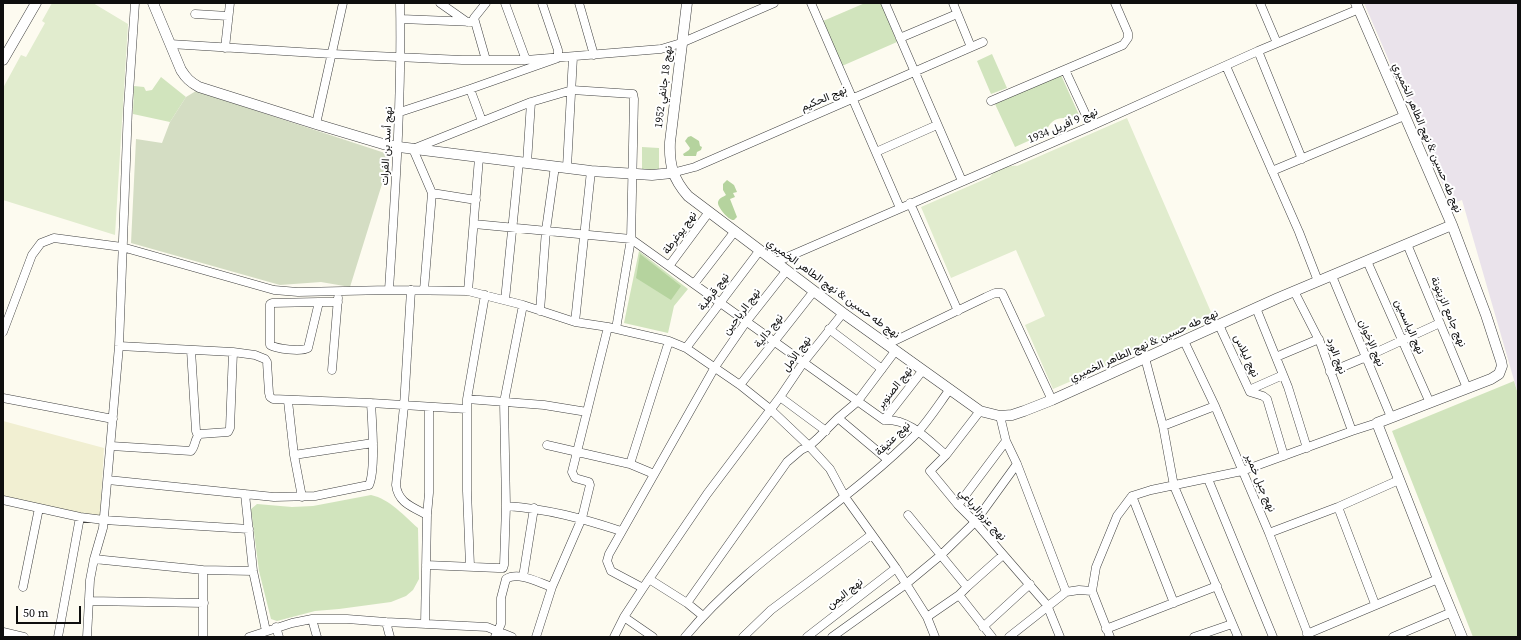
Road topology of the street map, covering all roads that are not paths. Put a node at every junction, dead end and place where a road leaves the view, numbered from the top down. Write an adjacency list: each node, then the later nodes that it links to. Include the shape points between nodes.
1 (36, 3): 38 (street)
2 (135, 3): 81 (street)
3 (153, 3): 29 (street)
4 (230, 3): 22 (street)
5 (341, 3): 33 (street)
6 (400, 3): 23 (street, نهج أسد بن الفرات)
7 (440, 3): 24 (street)
8 (486, 3): 24 (street)
9 (505, 3): 40 (street)
10 (542, 3): 37 (street, via 558,50)
11 (580, 3): 34 (street)
12 (687, 3): 27 (street, نهج 18 جانفي 1952)
13 (774, 3): 27 (street)
14 (811, 3): 46 (street)
15 (885, 3): 25 (street)
16 (953, 3): 21 (street)
17 (1115, 3): 42 (street, via 1127,29 1126,42)
18 (1260, 3): 28 (street)
19 (1357, 6): 28 (street, نهج 9 أفريل 1934); 50 (street, نهج طه حسين & نهج الطاهر الخميري)
20 (195, 14): 22 (street)
21 (957, 14): 25 (street); 30 (street)
22 (228, 16): 31 (street)
23 (400, 19): 24 (street); 35 (street, نهج أسد بن الفرات)
24 (471, 22): 39 (street)
25 (900, 38): 43 (street)
26 (983, 42): 30 (street, نهج الحكيم)
27 (681, 43): 34 (street, via 661,49); 65 (street, نهج 18 جانفي 1952, via 669,156)
28 (1277, 43): 32 (street, نهج 9 أفريل 1934)
29 (170, 44): 31 (street); 52 (street, via 181,70 191,83)
30 (971, 47): 43 (street, نهج الحكيم)
31 (225, 48): 33 (street)
32 (1258, 51): 41 (street, نهج 9 أفريل 1934); 59 (street)
33 (332, 54): 35 (street); 52 (street)
34 (594, 55): 36 (street)
35 (401, 57): 39 (street); 49 (street, نهج أسد بن الفرات)
36 (573, 57): 37 (street); 45 (street)
37 (558, 58): 40 (street); 44 (street)
38 (3, 60)
39 (486, 60): 40 (street)
40 (526, 60)
41 (1226, 66): 54 (street, نهج 9 أفريل 1934); 64 (street)
42 (1065, 70): 47 (street); 54 (street)
43 (914, 72): 46 (street, نهج الحكيم); 53 (street)
44 (470, 89): 49 (street); 51 (street)
45 (572, 90): 48 (street); 62 (street); 66 (street, via 633,94)
46 (852, 99): 57 (street); 65 (street, نهج الحكيم, via 695,167)
47 (991, 101)
48 (531, 102): 51 (street); 60 (street)
49 (400, 112): 55 (street, نهج أسد بن الفرات)
50 (1404, 116): 59 (street); 74 (street, نهج طه حسين & نهج الطاهر الخميري)
51 (482, 121): 56 (street)
52 (316, 124): 55 (street)
53 (937, 125): 57 (street); 67 (street)
54 (1091, 126): 67 (street, نهج 9 أفريل 1934)
55 (398, 147): 56 (street); 90 (street, نهج أسد بن الفرات)
56 (413, 149): 58 (street); 68 (street)
57 (876, 152): 71 (street)
58 (479, 158): 60 (street); 69 (street)
59 (1302, 159): 64 (street)
60 (523, 162): 61 (street); 75 (street)
61 (555, 166): 62 (street); 76 (street)
62 (567, 167): 63 (street)
63 (591, 171): 66 (street); 78 (street)
64 (1272, 171): 88 (street)
65 (672, 173): 66 (street); 72 (street, نهج طه حسين & نهج الطاهر الخميري, via 688,196)
66 (633, 174): 79 (street)
67 (962, 181): 70 (street, نهج 9 أفريل 1934)
68 (432, 193): 69 (street); 92 (street)
69 (476, 200): 73 (street)
70 (910, 203): 71 (street, نهج 9 أفريل 1934); 105 (street)
71 (900, 208): 84 (street, نهج 9 أفريل 1934)
72 (709, 212): 77 (street, نهج طه حسين & نهج الطاهر الخميري); 85 (street, نهج يوغرطة)
73 (474, 224): 75 (street); 94 (street)
74 (1452, 225): 80 (street, نهج طه حسين & نهج الطاهر الخميري); 135 (street, via 1502,366 1496,377)
75 (512, 227): 76 (street); 98 (street)
76 (546, 230): 78 (street); 104 (street)
77 (735, 231): 82 (street, نهج طه حسين & نهج الطاهر الخميري); 89 (street)
78 (584, 234): 79 (street); 107 (street)
79 (631, 239): 85 (street); 111 (street)
80 (1407, 244): 83 (street, نهج طه حسين & نهج الطاهر الخميري); 109 (street, نهج جامع الزيتونة)
81 (122, 247): 93 (street, via 274,290); 113 (street, via 54,238 41,243 32,254); 119 (street)
82 (760, 250): 84 (street, نهج طه حسين & نهج الطاهر الخميري); 101 (street, نهج قرطبة)
83 (1367, 261): 87 (street, نهج طه حسين & نهج الطاهر الخميري); 115 (street, نهج الياسمين)
84 (776, 262): 86 (street, نهج طه حسين & نهج الطاهر الخميري)
85 (669, 266): 89 (street)
86 (787, 270): 95 (street, نهج طه حسين & نهج الطاهر الخميري); 108 (street, نهج الرياحين)
87 (1332, 276): 88 (street, نهج طه حسين & نهج الطاهر الخميري); 124 (street, نهج الإخوان)
88 (1318, 281): 96 (street, نهج طه حسين & نهج الطاهر الخميري)
89 (694, 284): 101 (street)
90 (388, 290): 91 (street); 93 (street)
91 (410, 290): 92 (street); 147 (street)
92 (424, 290): 94 (street)
93 (338, 291): 100 (street)
94 (468, 291): 97 (street)
95 (814, 291): 106 (street, نهج طه حسين & نهج الطاهر الخميري); 118 (street, نهج دالية)
96 (1294, 291): 103 (street, نهج طه حسين & نهج الطاهر الخميري); 114 (street, نهج الورد)
97 (484, 295): 98 (street); 140 (street)
98 (505, 300): 102 (street)
99 (319, 302): 99 (street, via 270,304 270,345 275,348 300,350 308,348); 100 (street)
100 (338, 302): 130 (street)
101 (719, 303): 108 (street); 121 (street, نهج قرطبة)
102 (523, 306): 104 (street); 143 (street)
103 (1256, 308): 110 (street, نهج طه حسين & نهج الطاهر الخميري); 126 (street)
104 (540, 311): 107 (street)
105 (958, 311): 120 (street); 141 (street, via 995,293 1004,294)
106 (844, 313): 112 (street, نهج الأمل); 120 (street, نهج طه حسين & نهج الطاهر الخميري)
107 (575, 322): 111 (street)
108 (746, 322): 118 (street); 128 (street, نهج الرياحين)
109 (1440, 323): 115 (street); 135 (street, نهج جامع الزيتونة)
110 (1219, 325): 117 (street, نهج طه حسين & نهج الطاهر الخميري); 137 (street, نهج ليلاس)
111 (612, 328): 116 (street); 153 (street)
112 (829, 329): 127 (street, نهج الأمل); 129 (street)
113 (3, 332)
114 (1319, 339): 126 (street); 132 (street, نهج الورد)
115 (1402, 340): 124 (street); 146 (street, نهج الياسمين)
116 (669, 341): 121 (street); 176 (street)
117 (1184, 341): 125 (street, نهج طه حسين & نهج الطاهر الخميري); 148 (street, نهج جبل خمير)
118 (774, 342): 127 (street); 134 (street, نهج دالية)
119 (119, 346): 122 (street); 157 (street)
120 (892, 347): 129 (street); 131 (street, نهج طه حسين & نهج الطاهر الخميري)
121 (686, 348): 128 (street)
122 (191, 350): 123 (street); 164 (street)
123 (233, 352): 142 (street, via 265,359 270,397 273,400); 164 (street, via 229,431 204,433)
124 (1366, 357): 132 (street); 156 (street, نهج الإخوان)
125 (1145, 358): 141 (street, نهج طه حسين & نهج الطاهر الخميري); 160 (street)
126 (1276, 358): 133 (street)
127 (803, 363): 138 (street, نهج الأمل); 144 (street)
128 (715, 367): 134 (street); 179 (street, نهج الرياحين)
129 (882, 369): 144 (street)
130 (332, 370)
131 (923, 370): 136 (street, نهج طه حسين & نهج الطاهر الخميري); 158 (street, نهج الصنوبر)
132 (1330, 372): 161 (street, نهج الورد)
133 (1283, 375): 137 (street); 170 (street)
134 (740, 385): 151 (street)
135 (1467, 388): 146 (street)
136 (950, 389): 152 (street, نهج طه حسين & نهج الطاهر الخميري); 163 (street, نهج عتيقة)
137 (1249, 390): 174 (street, نهج ليلاس, via 1267,400)
138 (780, 397): 151 (street, نهج الأمل); 162 (street)
139 (3, 398): 157 (street)
140 (468, 399): 143 (street); 150 (street)
141 (1052, 400): 154 (street, نهج طه حسين & نهج الطاهر الخميري, via 1012,415)
142 (288, 401): 145 (street); 172 (street)
143 (504, 402): 153 (street); 190 (street)
144 (857, 402): 155 (street); 158 (street)
145 (371, 403): 147 (street); 166 (street)
146 (1430, 403): 156 (street)
147 (404, 406): 149 (street); 194 (street, via 397,492 404,503)
148 (1215, 406): 160 (street); 178 (street, نهج جبل خمير)
149 (429, 408): 150 (street); 194 (street)
150 (467, 409): 208 (street)
151 (770, 409): 169 (street); 216 (street, نهج الأمل, via 707,494)
152 (980, 411): 154 (street, نهج طه حسين & نهج الطاهر الخميري); 173 (street, نهج عزوزالرباعي)
153 (587, 412): 171 (street)
154 (1000, 416): 165 (street)
155 (838, 418): 162 (street); 175 (street)
156 (1392, 418): 159 (street)
157 (113, 419): 168 (street)
158 (884, 420): 163 (street, via 902,422)
159 (1377, 423): 161 (street); 182 (street)
160 (1163, 426): 183 (street)
161 (1352, 431): 170 (street)
162 (826, 432): 169 (street)
163 (918, 432): 173 (street); 175 (street, نهج عتيقة)
164 (198, 436): 168 (street, via 191,451)
165 (1006, 441): 177 (street); 189 (street)
166 (373, 442): 172 (street); 186 (street, via 369,485)
167 (546, 445): 171 (street)
168 (111, 446): 181 (street)
169 (809, 446): 187 (street, via 830,469); 230 (street, via 796,454 772,481)
170 (1307, 448): 174 (street)
171 (577, 451): 176 (street); 197 (street, via 572,472 575,478 589,482 590,485)
172 (294, 455): 186 (street)
173 (946, 455): 189 (street, نهج عزوزالرباعي, via 930,471)
174 (1284, 456): 178 (street)
175 (888, 460): 187 (street, نهج عتيقة)
176 (630, 464): 179 (street)
177 (1017, 464): 199 (street); 225 (street)
178 (1242, 471): 180 (street); 202 (street, نهج جبل خمير)
179 (654, 474): 201 (street, نهج الرياحين)
180 (1208, 479): 183 (street); 270 (street)
181 (108, 480): 184 (street); 198 (street)
182 (1399, 480): 191 (street); 215 (street)
183 (1174, 486): 185 (street); 220 (street)
184 (245, 494): 186 (street); 200 (street)
185 (1132, 496): 224 (street, via 1118,516 1096,567); 229 (street)
186 (302, 497)
187 (845, 497): 203 (street); 234 (street, نهج عتيقة, via 766,559)
188 (3, 500): 192 (street)
189 (958, 505): 199 (street, نهج عزوزالرباعي)
190 (506, 506): 193 (street); 209 (street)
191 (1338, 507): 202 (street); 231 (street)
192 (39, 508): 196 (street); 221 (street)
193 (534, 508): 197 (street); 214 (street)
194 (427, 515): 207 (street)
195 (908, 515): 204 (street)
196 (80, 517): 198 (street); 250 (street)
197 (582, 518): 201 (street); 222 (street)
198 (104, 520): 200 (street); 206 (street)
199 (975, 522): 204 (street); 205 (street, نهج عزوزالرباعي)
200 (249, 529): 212 (street)
201 (622, 531): 223 (street, نهج الرياحين, via 609,554 609,567)
202 (1269, 533): 247 (street, نهج جبل خمير)
203 (871, 535): 210 (street); 262 (street, via 771,610)
204 (941, 555): 217 (street); 219 (street)
205 (1003, 555): 218 (street, نهج عزوزالرباعي); 219 (street)
206 (94, 559): 211 (street); 227 (street)
207 (426, 565): 208 (street); 239 (street)
208 (470, 566): 209 (street)
209 (503, 568): 213 (street)
210 (896, 568): 217 (street); 263 (street, نهج اليمن)
211 (204, 570): 212 (street); 228 (street)
212 (253, 571): 243 (street)
213 (511, 577): 214 (street); 246 (street, via 506,580 501,598 501,624)
214 (523, 577): 222 (street)
215 (1438, 579): 231 (street); 233 (street)
216 (649, 580): 223 (street, نهج الأمل); 230 (street)
217 (906, 584): 236 (street); 248 (street)
218 (1030, 584): 232 (street, نهج عزوزالرباعي); 242 (street)
219 (967, 586): 226 (street)
220 (1217, 586): 229 (street); 240 (street)
221 (23, 587)
222 (552, 587): 258 (street)
223 (643, 588): 235 (street, نهج الأمل)
224 (1092, 591): 225 (street); 245 (street)
225 (1066, 592): 232 (street)
226 (960, 595): 236 (street); 242 (street)
227 (89, 601): 228 (street); 251 (street)
228 (204, 603): 252 (street)
229 (1174, 603): 245 (street)
230 (687, 604): 234 (street)
231 (1375, 604): 247 (street)
232 (1048, 605): 266 (street); 267 (street, نهج عزوزالرباعي)
233 (1452, 612): 271 (street); 272 (street)
234 (703, 616): 261 (street, نهج عتيقة)
235 (624, 617): 259 (street, نهج الأمل); 260 (street)
236 (927, 617): 264 (street)
237 (312, 619): 238 (street); 241 (street); 255 (street)
238 (386, 622): 239 (street); 256 (street)
239 (425, 624): 246 (street, via 487,627)
240 (1232, 624): 268 (street); 269 (street)
241 (276, 627): 243 (street); 254 (street)
242 (983, 627): 265 (street)
243 (266, 631): 253 (street)
244 (3, 632): 249 (street)
245 (1108, 633)
246 (496, 634): 257 (street)
247 (1308, 635)
248 (834, 636)
249 (24, 637)
250 (58, 637)
251 (87, 637)
252 (203, 637)
253 (249, 637)
254 (279, 637)
255 (317, 637)
256 (390, 637)
257 (512, 637)
258 (536, 637)
259 (614, 637)
260 (653, 637)
261 (686, 637)
262 (743, 637)
263 (807, 637)
264 (935, 637)
265 (992, 637)
266 (1009, 637)
267 (1060, 637)
268 (1194, 637)
269 (1238, 637)
270 (1274, 637)
271 (1393, 637)
272 (1462, 637)

